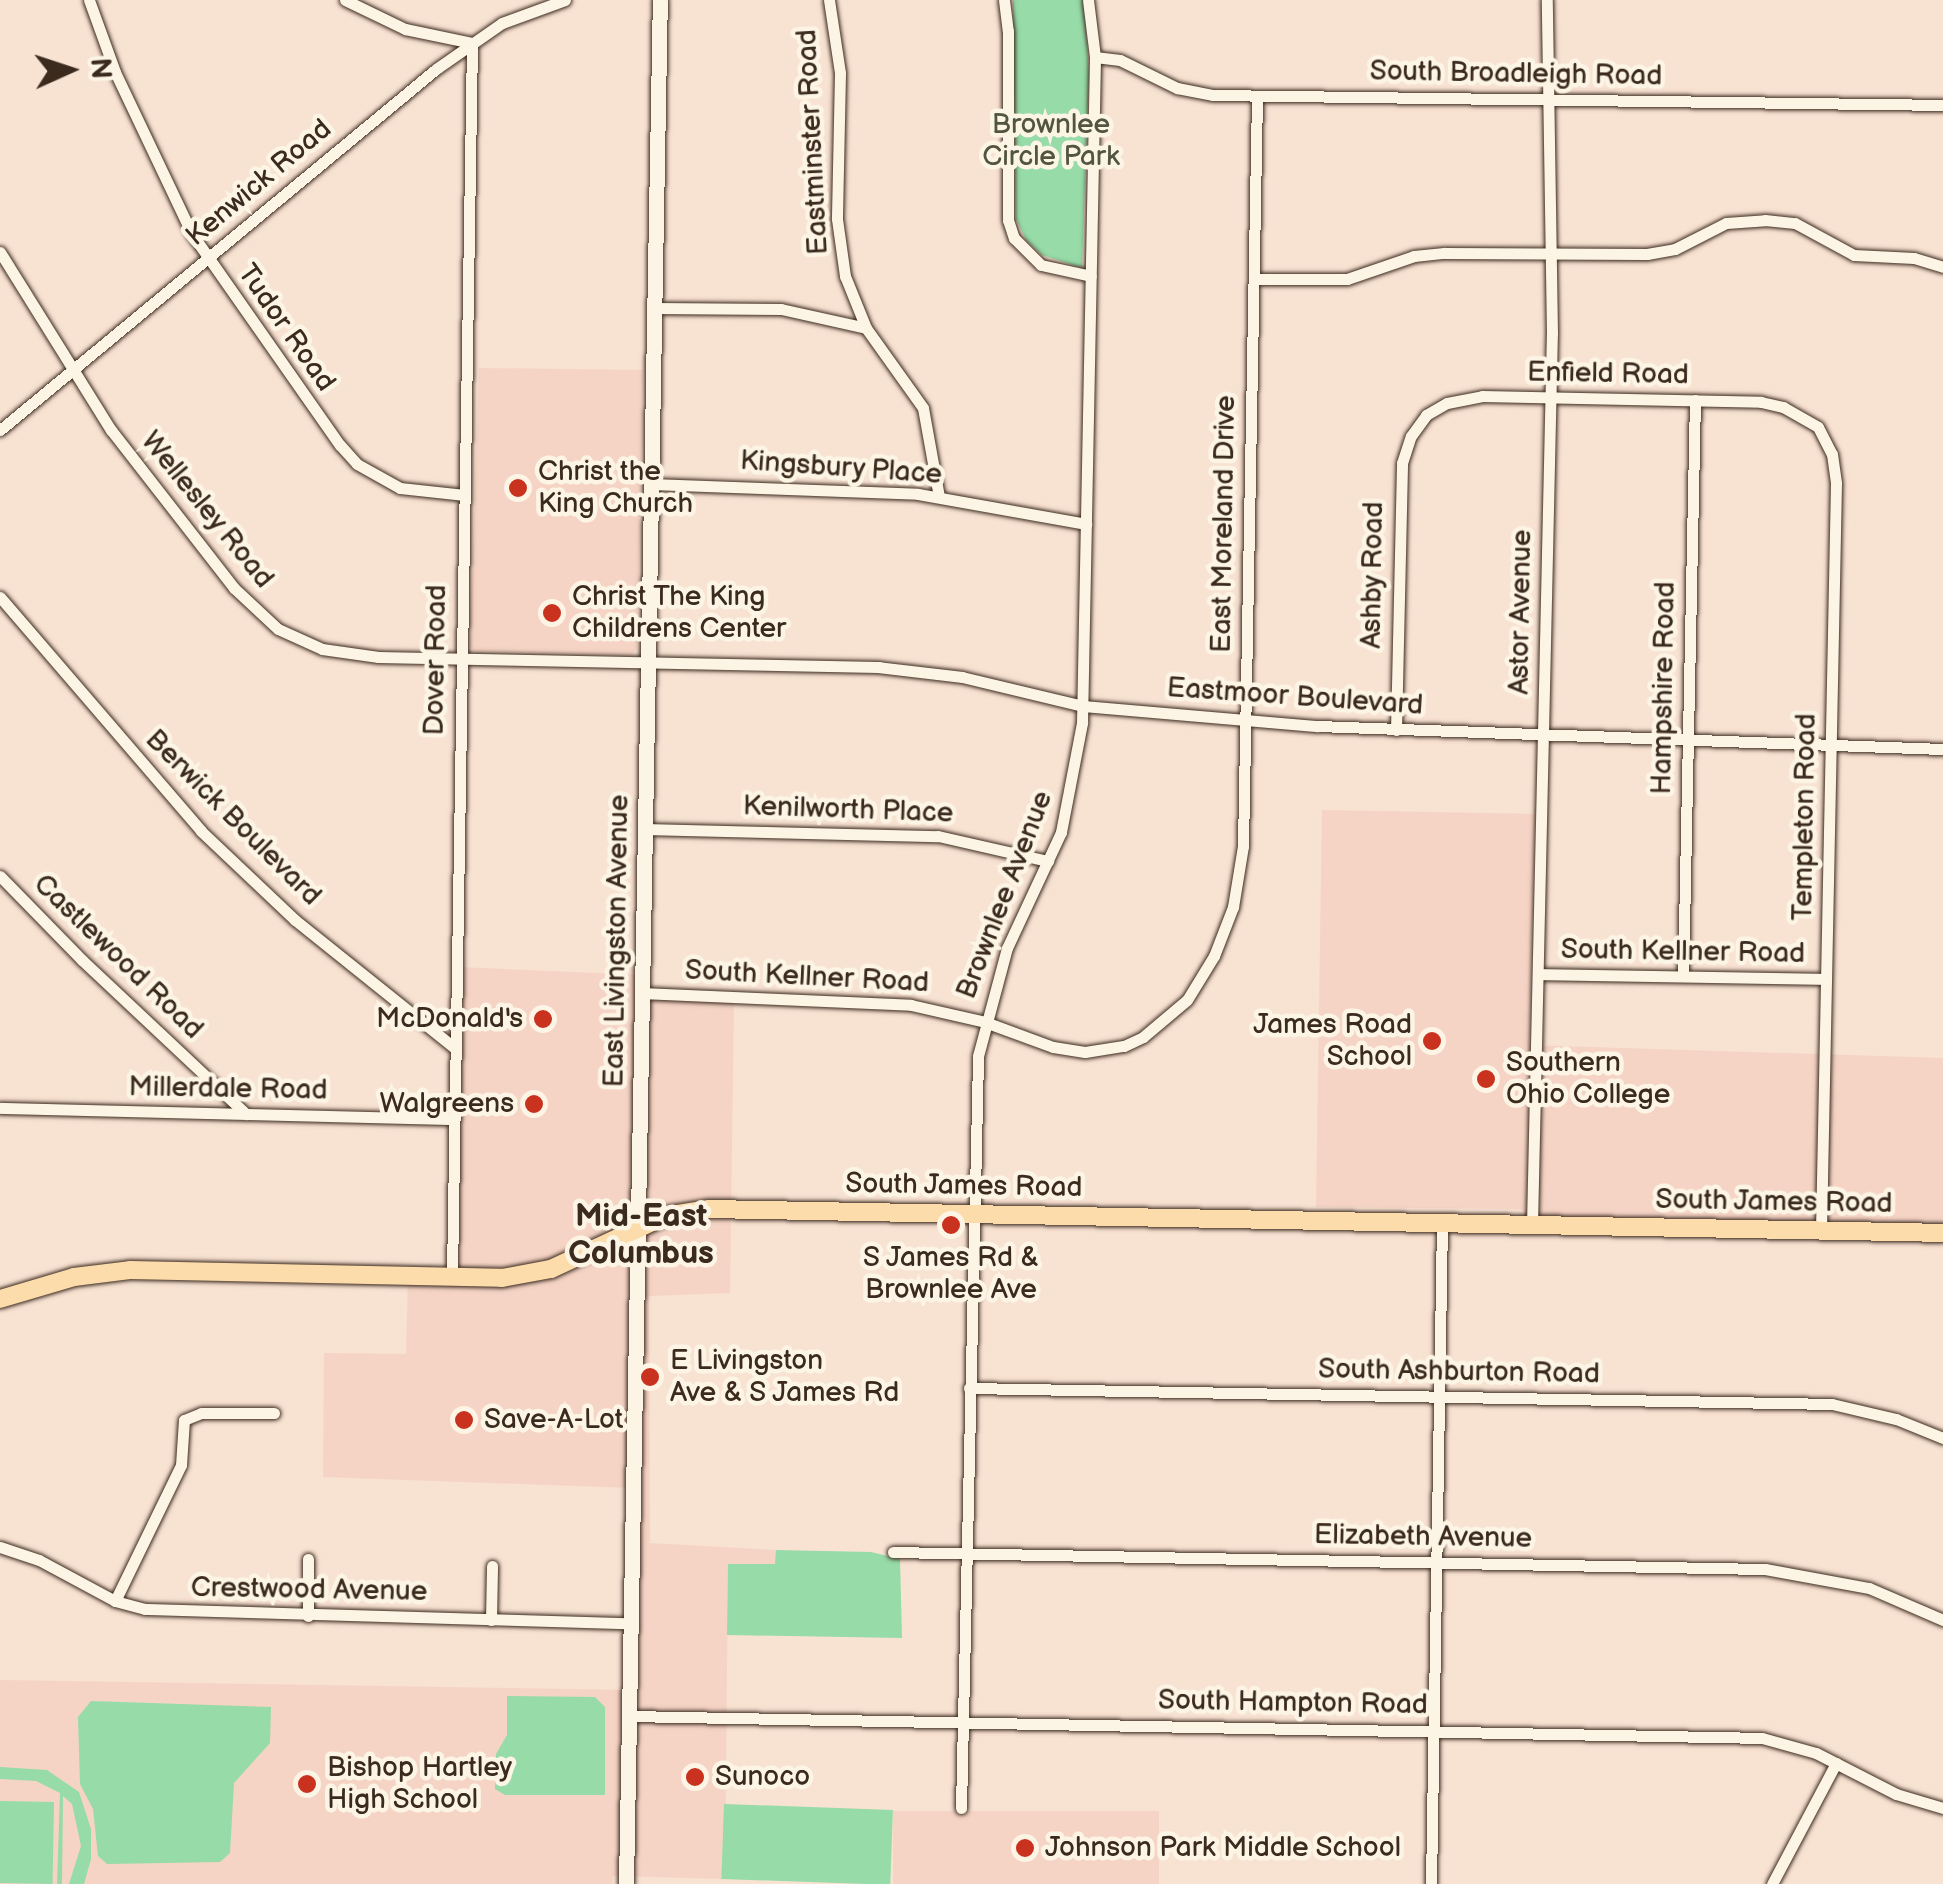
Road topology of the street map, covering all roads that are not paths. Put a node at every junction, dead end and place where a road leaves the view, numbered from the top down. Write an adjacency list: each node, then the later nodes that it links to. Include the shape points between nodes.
1 (89, 0): 16 (street, Tudor Road, via 160,170)
2 (345, 0): 9 (street, via 405,29)
3 (566, 0): 9 (street, Kenwick Road, via 519,15)
4 (660, 0): 20 (main road, East Livingston Avenue)
5 (829, 0): 21 (street, Eastminster Road, via 840,73 840,248)
6 (1004, 0): 18 (street, via 1008,220 1014,238 1041,265)
7 (1088, 0): 10 (street, Brownlee Avenue)
8 (1547, 0): 12 (street, Astor Avenue)
9 (472, 43): 16 (street, Kenwick Road); 29 (street, Dover Road)
10 (1095, 57): 11 (street, South Broadleigh Road, via 1120,60 1177,88); 18 (street, Brownlee Avenue)
11 (1258, 96): 12 (street, South Broadleigh Road); 19 (street, East Moreland Drive)
12 (1549, 100): 13 (street, South Broadleigh Road); 15 (street, Astor Avenue)
13 (1943, 105)
14 (0, 252): 22 (street, Wellesley Road)
15 (1551, 253): 17 (street, via 1661,252 1726,223 1765,220 1794,223 1854,256 1914,258); 19 (street, via 1425,254 1347,279); 23 (street, Astor Avenue)
16 (208, 258): 22 (street, Kenwick Road); 29 (street, Tudor Road, via 357,464 400,488)
17 (1943, 267)
18 (1091, 276): 31 (street, Brownlee Avenue)
19 (1254, 279): 36 (street, East Moreland Drive)
20 (654, 308): 21 (street, via 780,309); 28 (main road, East Livingston Avenue)
21 (866, 328): 30 (street, Eastminster Road, via 922,408)
22 (71, 372): 27 (street, Kenwick Road); 33 (street, Wellesley Road, via 234,588 278,629 348,655)
23 (1551, 398): 24 (street, Enfield Road); 26 (street, Enfield Road, via 1462,398); 38 (street, Astor Avenue)
24 (1695, 400): 25 (street, Enfield Road, via 1760,402); 39 (street, Hampshire Road)
25 (1803, 416): 40 (street, Templeton Road, via 1829,445 1836,483)
26 (1418, 424): 37 (street, Ashby Road, via 1400,477)
27 (0, 430)
28 (651, 484): 30 (street, Kingsbury Place); 34 (main road, East Livingston Avenue)
29 (464, 495): 33 (street, Dover Road)
30 (939, 497): 31 (street, Kingsbury Place)
31 (1086, 524): 35 (street, Brownlee Avenue)
32 (0, 597): 52 (street, Berwick Boulevard, via 201,830 295,920)
33 (461, 659): 34 (street, Wellesley Road); 52 (street, Dover Road)
34 (648, 662): 35 (street, Eastmoor Boulevard, via 878,666 962,677); 42 (main road, East Livingston Avenue)
35 (1083, 706): 36 (street, Eastmoor Boulevard); 43 (street, Brownlee Avenue, via 1069,800)
36 (1245, 720): 37 (street, Eastmoor Boulevard); 50 (street, East Moreland Drive, via 1239,880 1214,956)
37 (1396, 730): 38 (street, Eastmoor Boulevard)
38 (1544, 736): 39 (street, Eastmoor Boulevard); 46 (street, Astor Avenue)
39 (1688, 740): 40 (street, Eastmoor Boulevard); 47 (street, Hampshire Road)
40 (1831, 745): 41 (street, Eastmoor Boulevard); 48 (street, Templeton Road)
41 (1943, 749)
42 (644, 828): 43 (street, Kenilworth Place, via 924,835); 49 (main road, East Livingston Avenue)
43 (1048, 861): 51 (street, Brownlee Avenue, via 1007,948)
44 (0, 876): 45 (street, Castlewood Road)
45 (5, 891): 54 (street, Castlewood Road)
46 (1538, 974): 47 (street, South Kellner Road); 58 (street, Astor Avenue)
47 (1683, 976): 48 (street, South Kellner Road)
48 (1826, 979): 59 (street, Templeton Road)
49 (641, 993): 51 (street, South Kellner Road, via 911,1005); 60 (main road, East Livingston Avenue)
50 (1187, 1000): 51 (street, South Kellner Road, via 1143,1037 1103,1051 1053,1048)
51 (985, 1022): 56 (street, Brownlee Avenue)
52 (455, 1048): 55 (street, Dover Road)
53 (0, 1108): 54 (street, Millerdale Road)
54 (246, 1114): 55 (street, Millerdale Road)
55 (454, 1119): 62 (street, Dover Road)
56 (971, 1214): 57 (main road, South James Road); 60 (main road, South James Road, via 709,1209 665,1216); 64 (street, Brownlee Avenue)
57 (1442, 1223): 58 (main road, South James Road); 65 (street)
58 (1532, 1225): 59 (main road, South James Road)
59 (1822, 1231): 61 (main road, South James Road)
60 (634, 1232): 62 (main road, South James Road, via 551,1269); 78 (main road, East Livingston Avenue)
61 (1943, 1234)
62 (452, 1278): 63 (main road, South James Road, via 130,1270 74,1277)
63 (0, 1299)
64 (970, 1388): 65 (street, South Ashburton Road); 70 (street, Brownlee Avenue)
65 (1440, 1396): 67 (street, South Ashburton Road, via 1832,1404); 72 (street)
66 (274, 1413): 74 (street, via 201,1413 184,1420 181,1465)
67 (1943, 1438)
68 (0, 1548): 74 (street, Crestwood Avenue, via 39,1560)
69 (893, 1552): 70 (street, Elizabeth Avenue)
70 (966, 1554): 72 (street, Elizabeth Avenue); 80 (street, Brownlee Avenue)
71 (308, 1559): 75 (street)
72 (1437, 1562): 77 (street, Elizabeth Avenue, via 1796,1571 1870,1588); 81 (street)
73 (492, 1566): 76 (street)
74 (115, 1602): 75 (street, Crestwood Avenue, via 172,1612)
75 (308, 1616): 76 (street, Crestwood Avenue)
76 (491, 1620): 78 (street, Crestwood Avenue)
77 (1943, 1620)
78 (630, 1623): 79 (main road, East Livingston Avenue)
79 (629, 1716): 80 (street, South Hampton Road); 85 (main road, East Livingston Avenue)
80 (964, 1722): 81 (street, South Hampton Road); 83 (street, Brownlee Avenue)
81 (1434, 1731): 82 (street, South Hampton Road, via 1762,1738); 86 (street)
82 (1836, 1764): 84 (street, South Hampton Road); 87 (street)
83 (961, 1808)
84 (1943, 1808)
85 (626, 1884)
86 (1432, 1884)
87 (1772, 1884)

